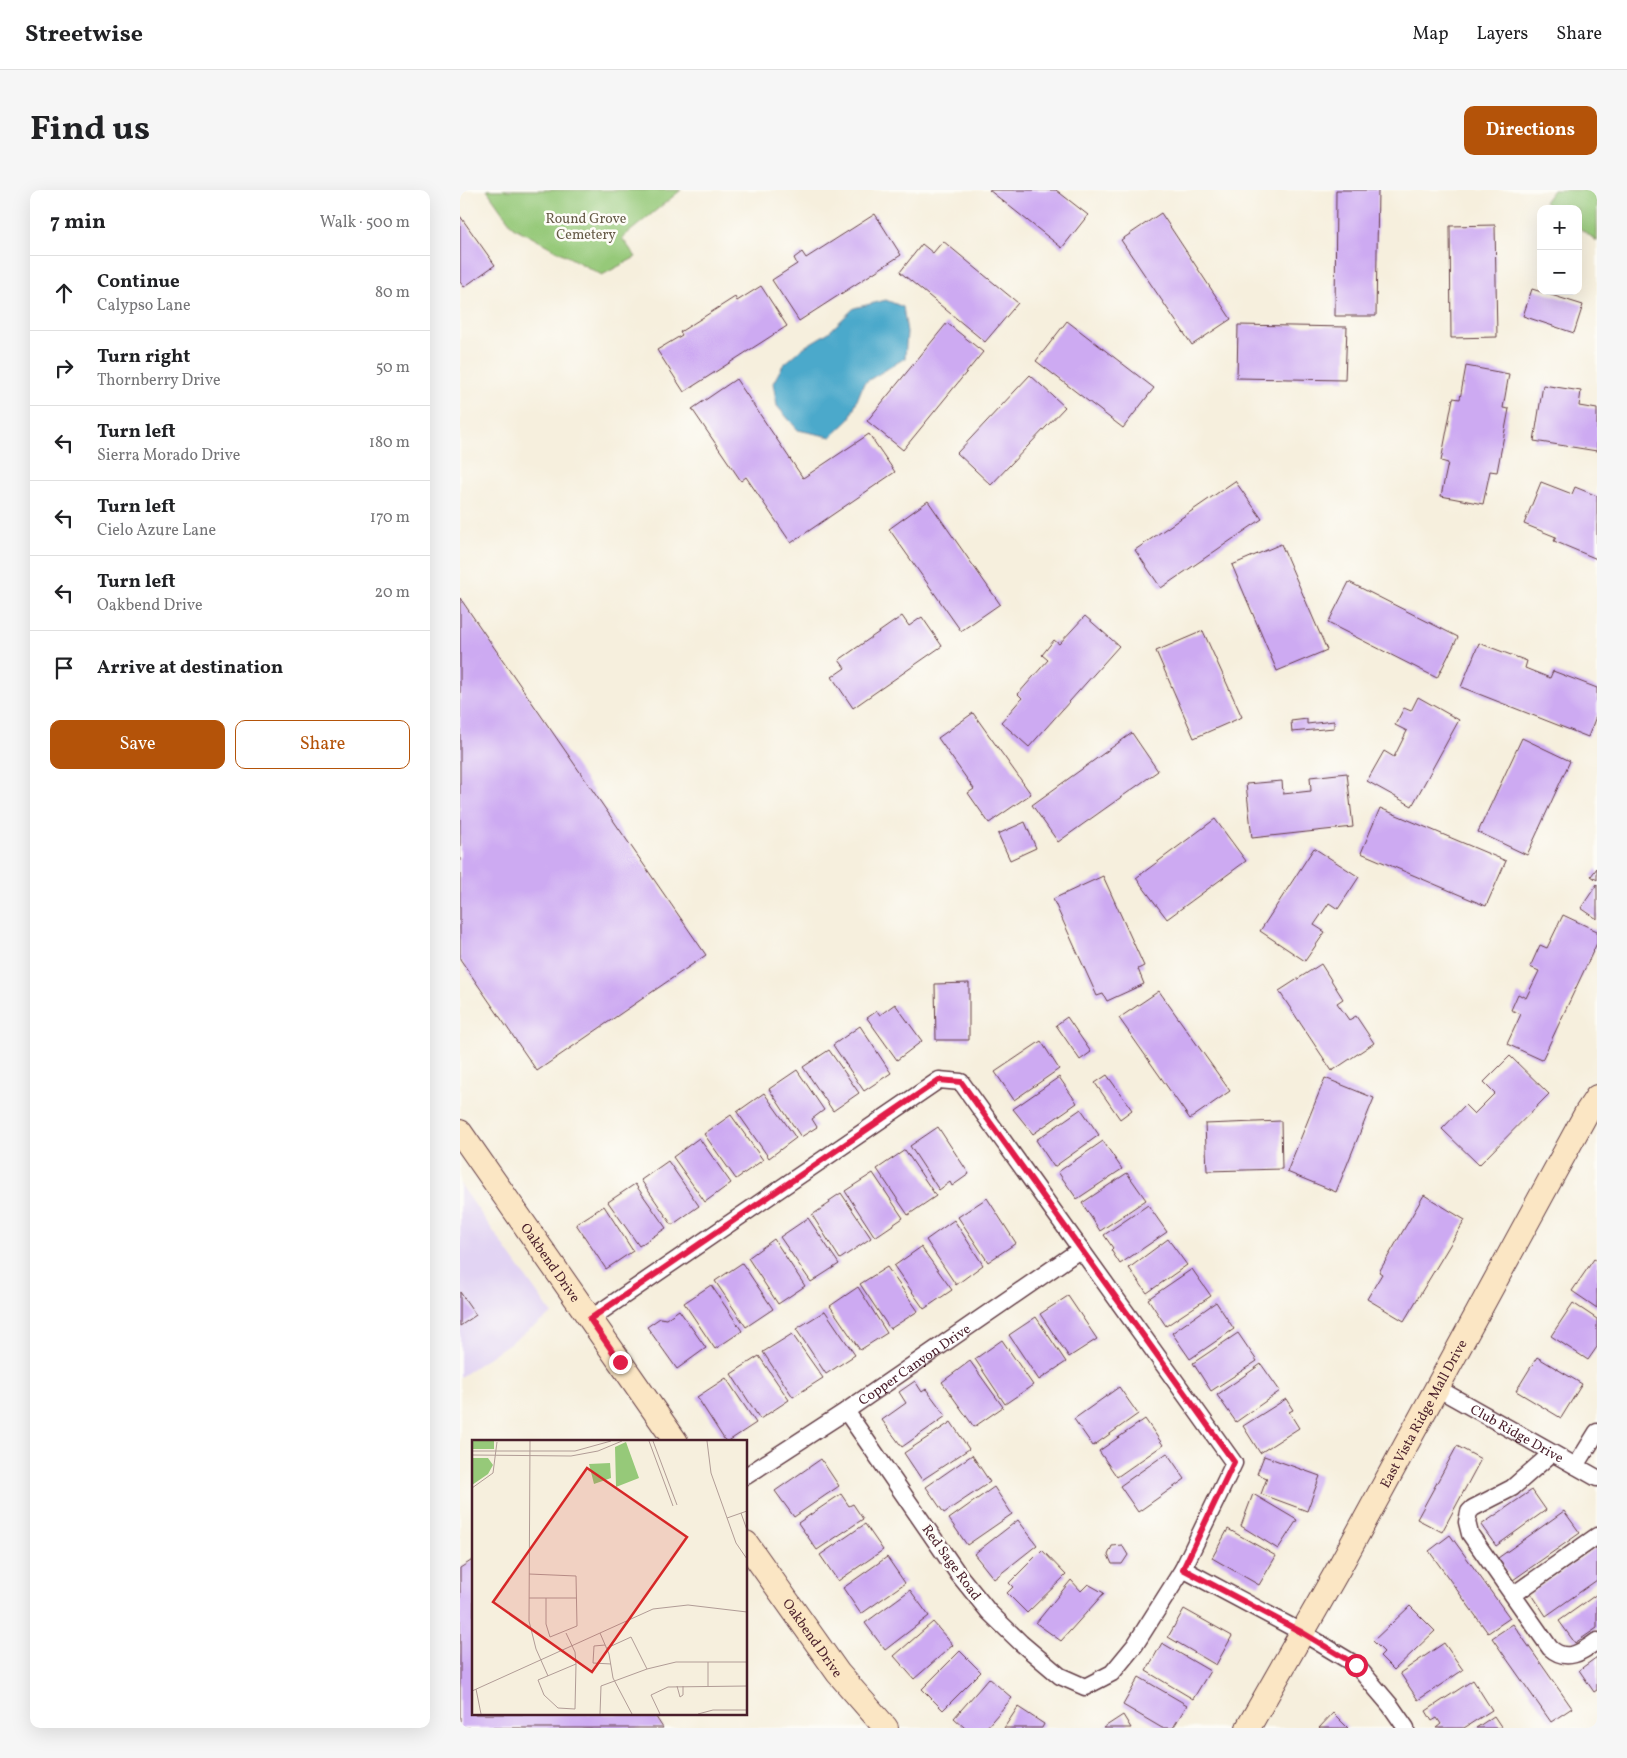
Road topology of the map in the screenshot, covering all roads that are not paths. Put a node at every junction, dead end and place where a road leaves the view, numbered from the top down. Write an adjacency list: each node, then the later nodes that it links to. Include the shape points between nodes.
1 (1597, 1097): 5 (main road, East Vista Ridge Mall Drive)
2 (460, 1132): 4 (main road, Oakbend Drive)
3 (1081, 1249): 4 (street, via 961,1082 939,1080); 6 (street, Copper Canyon Drive); 15 (street, via 1234,1462)
4 (590, 1319): 8 (main road, Oakbend Drive)
5 (1437, 1388): 9 (street, Club Ridge Drive); 17 (main road, East Vista Ridge Mall Drive)
6 (846, 1411): 11 (street, Copper Canyon Drive); 15 (street, Red Sage Road, via 959,1575 989,1612 1060,1676 1085,1687 1112,1673 1135,1645)
7 (1597, 1432): 10 (street)
8 (675, 1440)
9 (1552, 1453): 10 (street, Club Ridge Drive); 16 (street, via 1512,1488 1487,1499 1469,1512 1470,1534)
10 (1576, 1466): 12 (street, Club Ridge Drive)
11 (748, 1475)
12 (1597, 1478)
13 (1597, 1536): 16 (street)
14 (748, 1545): 19 (main road, Oakbend Drive, via 838,1673)
15 (1183, 1569): 17 (street)
16 (1513, 1595): 18 (street, via 1555,1652 1581,1653)
17 (1303, 1633): 20 (main road, East Vista Ridge Mall Drive); 21 (street, via 1356,1665)
18 (1597, 1641)
19 (886, 1728)
20 (1248, 1728)
21 (1406, 1728)

